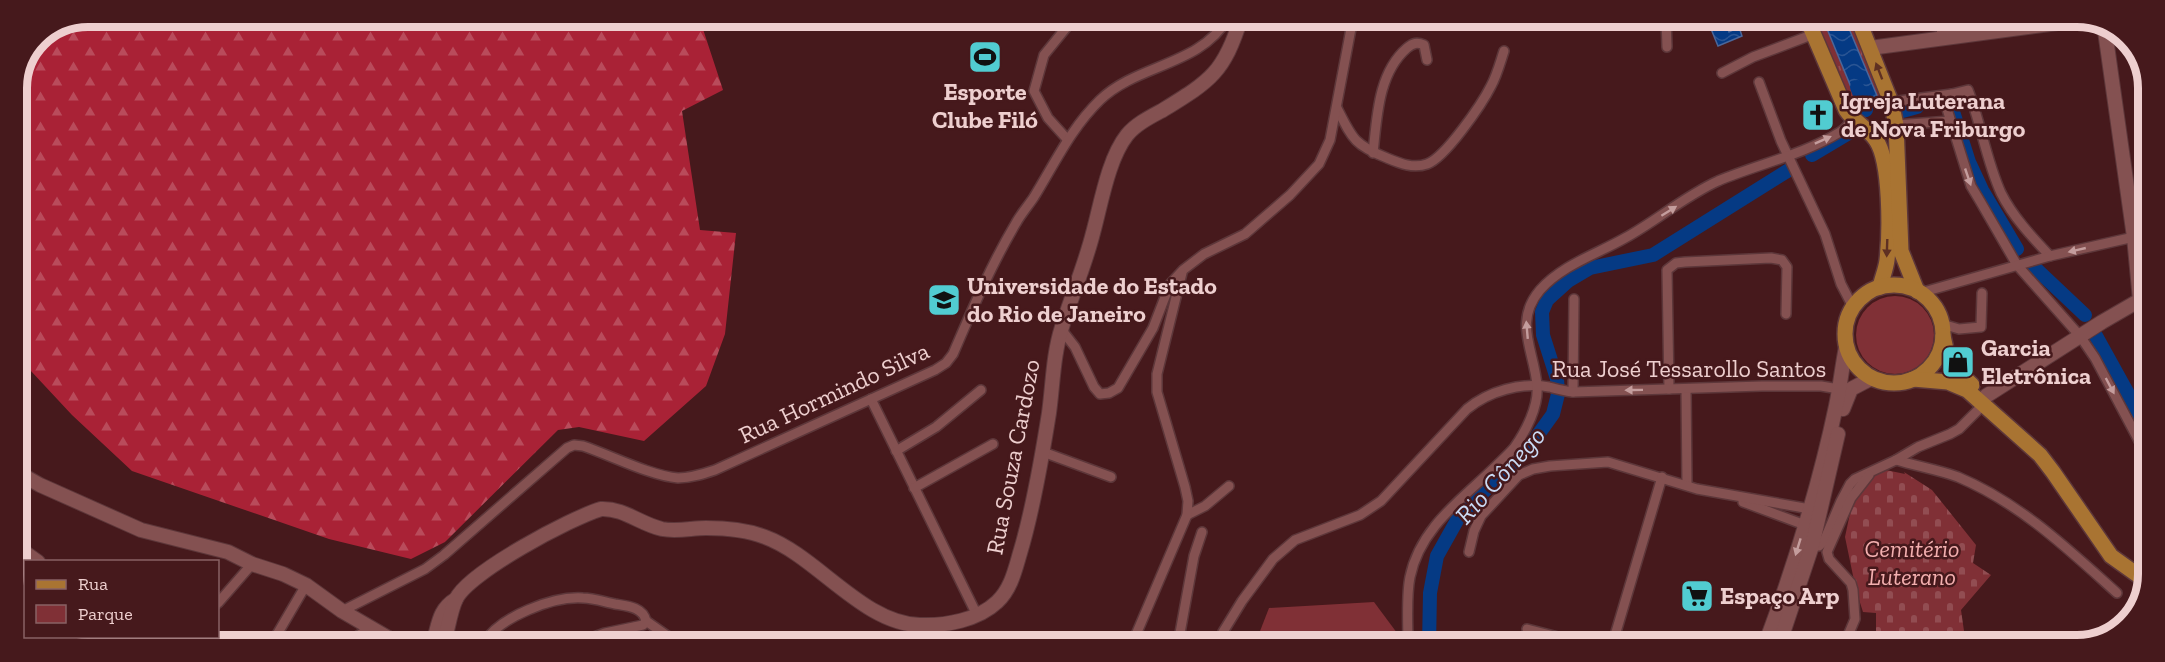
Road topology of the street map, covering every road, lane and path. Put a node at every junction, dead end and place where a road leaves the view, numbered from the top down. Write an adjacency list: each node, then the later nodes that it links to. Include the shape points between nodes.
1 (1067, 27): 26 (street, via 1044,55 1034,91 1048,118)
2 (1219, 27): 26 (street, Rua Hormindo Silva, via 1197,50 1121,83 1101,99)
3 (1238, 27): 41 (street, Rua Souza Cardozo, via 1213,76 1127,135 1104,189)
4 (1351, 27): 21 (street)
5 (1666, 27): 13 (street)
6 (1811, 27): 10 (main road)
7 (1861, 27): 14 (main road)
8 (1940, 27): 12 (street)
9 (2027, 27): 12 (street)
10 (1814, 34): 17 (street); 22 (main road)
11 (2110, 36): 29 (street)
12 (1942, 38): 14 (street)
13 (1667, 47)
14 (1870, 48): 20 (main road, one-way to 14)
15 (1504, 51): 27 (street, via 1492,85 1474,113 1445,150 1428,164 1403,164)
16 (1427, 60): 27 (street, via 1424,45 1412,44 1386,78)
17 (1722, 73)
18 (1760, 82): 28 (street)
19 (1952, 94): 20 (street); 23 (street, via 1946,106); 30 (street, via 1968,90 2002,194 2026,231)
20 (1891, 102): 24 (main road)
21 (1337, 108): 27 (street, via 1352,137); 33 (street, via 1330,140 1319,164 1290,195 1245,234 1204,254)
22 (1852, 119): 25 (main road); 28 (street, one-way to 22, via 1841,132)
23 (1950, 121): 24 (street); 32 (street, one-way to 32, via 1971,186)
24 (1896, 125): 25 (street); 35 (main road, via 1901,251)
25 (1870, 133): 34 (main road, one-way to 34, via 1880,148 1886,181 1886,263)
26 (1067, 139): 53 (street, Rua Hormindo Silva, via 1016,224 953,354 935,370)
27 (1373, 153)
28 (1789, 155): 39 (street); 47 (street, one-way to 28, via 1526,328 1530,304 1541,289 1572,265 1625,238 1707,187)
29 (2134, 237): 30 (street, one-way to 30); 31 (street)
30 (2050, 256): 32 (street)
31 (2138, 258)
32 (2018, 265): 35 (street); 43 (street)
33 (1183, 270): 41 (street, via 1170,284 1140,352 1118,388 1109,393 1100,394 1094,387 1075,347); 69 (street, via 1157,374 1157,392 1185,487)
34 (1880, 287): 35 (main road, via 1905,286); 39 (main road, via 1860,298)
35 (1919, 292): 42 (main road, via 1936,309)
36 (1982, 293): 42 (street, via 1981,327)
37 (1574, 299): 52 (street)
38 (2138, 301): 43 (street)
39 (1853, 307): 44 (main road, via 1845,327)
40 (1786, 314): 48 (street, via 1787,267 1782,260 1676,263 1667,270)
41 (1061, 329): 58 (street, Rua Souza Cardozo)
42 (1942, 330): 46 (main road, via 1939,349 1930,367); 54 (main road, via 1949,363)
43 (2084, 333): 54 (street); 55 (street, one-way to 55)
44 (1846, 347): 45 (main road, via 1856,365); 50 (street)
45 (1872, 378): 46 (main road, via 1889,383); 72 (street, via 1848,393)
46 (1913, 379): 54 (main road, via 1957,384)
47 (1542, 387): 52 (street, Rua José Tessarollo Santos); 96 (street, Rua José Tessarollo Santos, via 1510,388 1478,400 1381,501 1360,515 1295,540 1257,579); 97 (street, via 1525,430 1512,450 1433,526 1418,551 1410,578)
48 (1669, 389): 49 (street, Rua José Tessarollo Santos); 52 (street, Rua José Tessarollo Santos, one-way to 52)
49 (1686, 389): 50 (street, Rua José Tessarollo Santos); 65 (street)
50 (1839, 389): 68 (street)
51 (981, 390): 57 (street, via 936,427)
52 (1573, 392)
53 (871, 399): 57 (street); 81 (street, Rua Hormindo Silva, via 693,477 676,478 574,445 544,466 425,569)
54 (1985, 400): 59 (street, via 1959,429); 75 (main road, via 2061,465 2113,543); 76 (main road, via 2040,455 2111,556)
55 (2138, 439)
56 (993, 444): 66 (street)
57 (896, 451): 66 (street)
58 (1043, 452): 61 (street); 82 (street, Rua Souza Cardozo, via 1025,537 1009,587 998,602)
59 (1896, 460): 60 (street); 78 (street, via 1957,477 2012,505 2043,527)
60 (1873, 471): 72 (street, via 1850,484 1824,541); 102 (street, via 1851,498 1827,552 1853,590 1855,619)
61 (1111, 477)
62 (1662, 477): 65 (street); 73 (street, via 1608,462 1533,469 1519,475 1481,516); 99 (street)
63 (27, 478): 74 (street, via 141,530 228,552)
64 (1229, 486): 69 (street)
65 (1687, 486): 67 (street)
66 (914, 488): 82 (street)
67 (1721, 494): 68 (street); 70 (street)
68 (1810, 509): 70 (street)
69 (1187, 515): 94 (street)
70 (1805, 525): 100 (street, one-way to 100)
71 (1202, 532): 95 (street)
72 (1812, 546): 101 (street)
73 (1469, 552)
74 (252, 564): 77 (street); 80 (street)
75 (2138, 567)
76 (2138, 575)
77 (306, 585): 81 (street); 86 (street)
78 (2117, 593)
79 (456, 599): 82 (street, Rua Souza Cardozo, via 483,574 521,548 591,512 610,509 663,529 717,528 766,537 802,557 892,620 917,625 945,624); 89 (street, Rua Souza Cardozo, via 442,610); 90 (street)
80 (219, 602)
81 (342, 610): 84 (street)
82 (977, 615)
83 (646, 621): 91 (street, via 640,610 626,606 583,598 559,599 522,613 498,626); 92 (street); 93 (street)
84 (372, 627): 87 (street); 88 (street)
85 (1527, 629): 98 (street)
86 (277, 635)
87 (359, 635)
88 (384, 635)
89 (435, 635)
90 (446, 635)
91 (491, 635)
92 (600, 635)
93 (666, 635)
94 (1136, 635)
95 (1180, 635)
96 (1222, 635)
97 (1408, 635)
98 (1550, 635)
99 (1615, 635)
100 (1769, 635)
101 (1782, 635)
102 (1848, 635)

